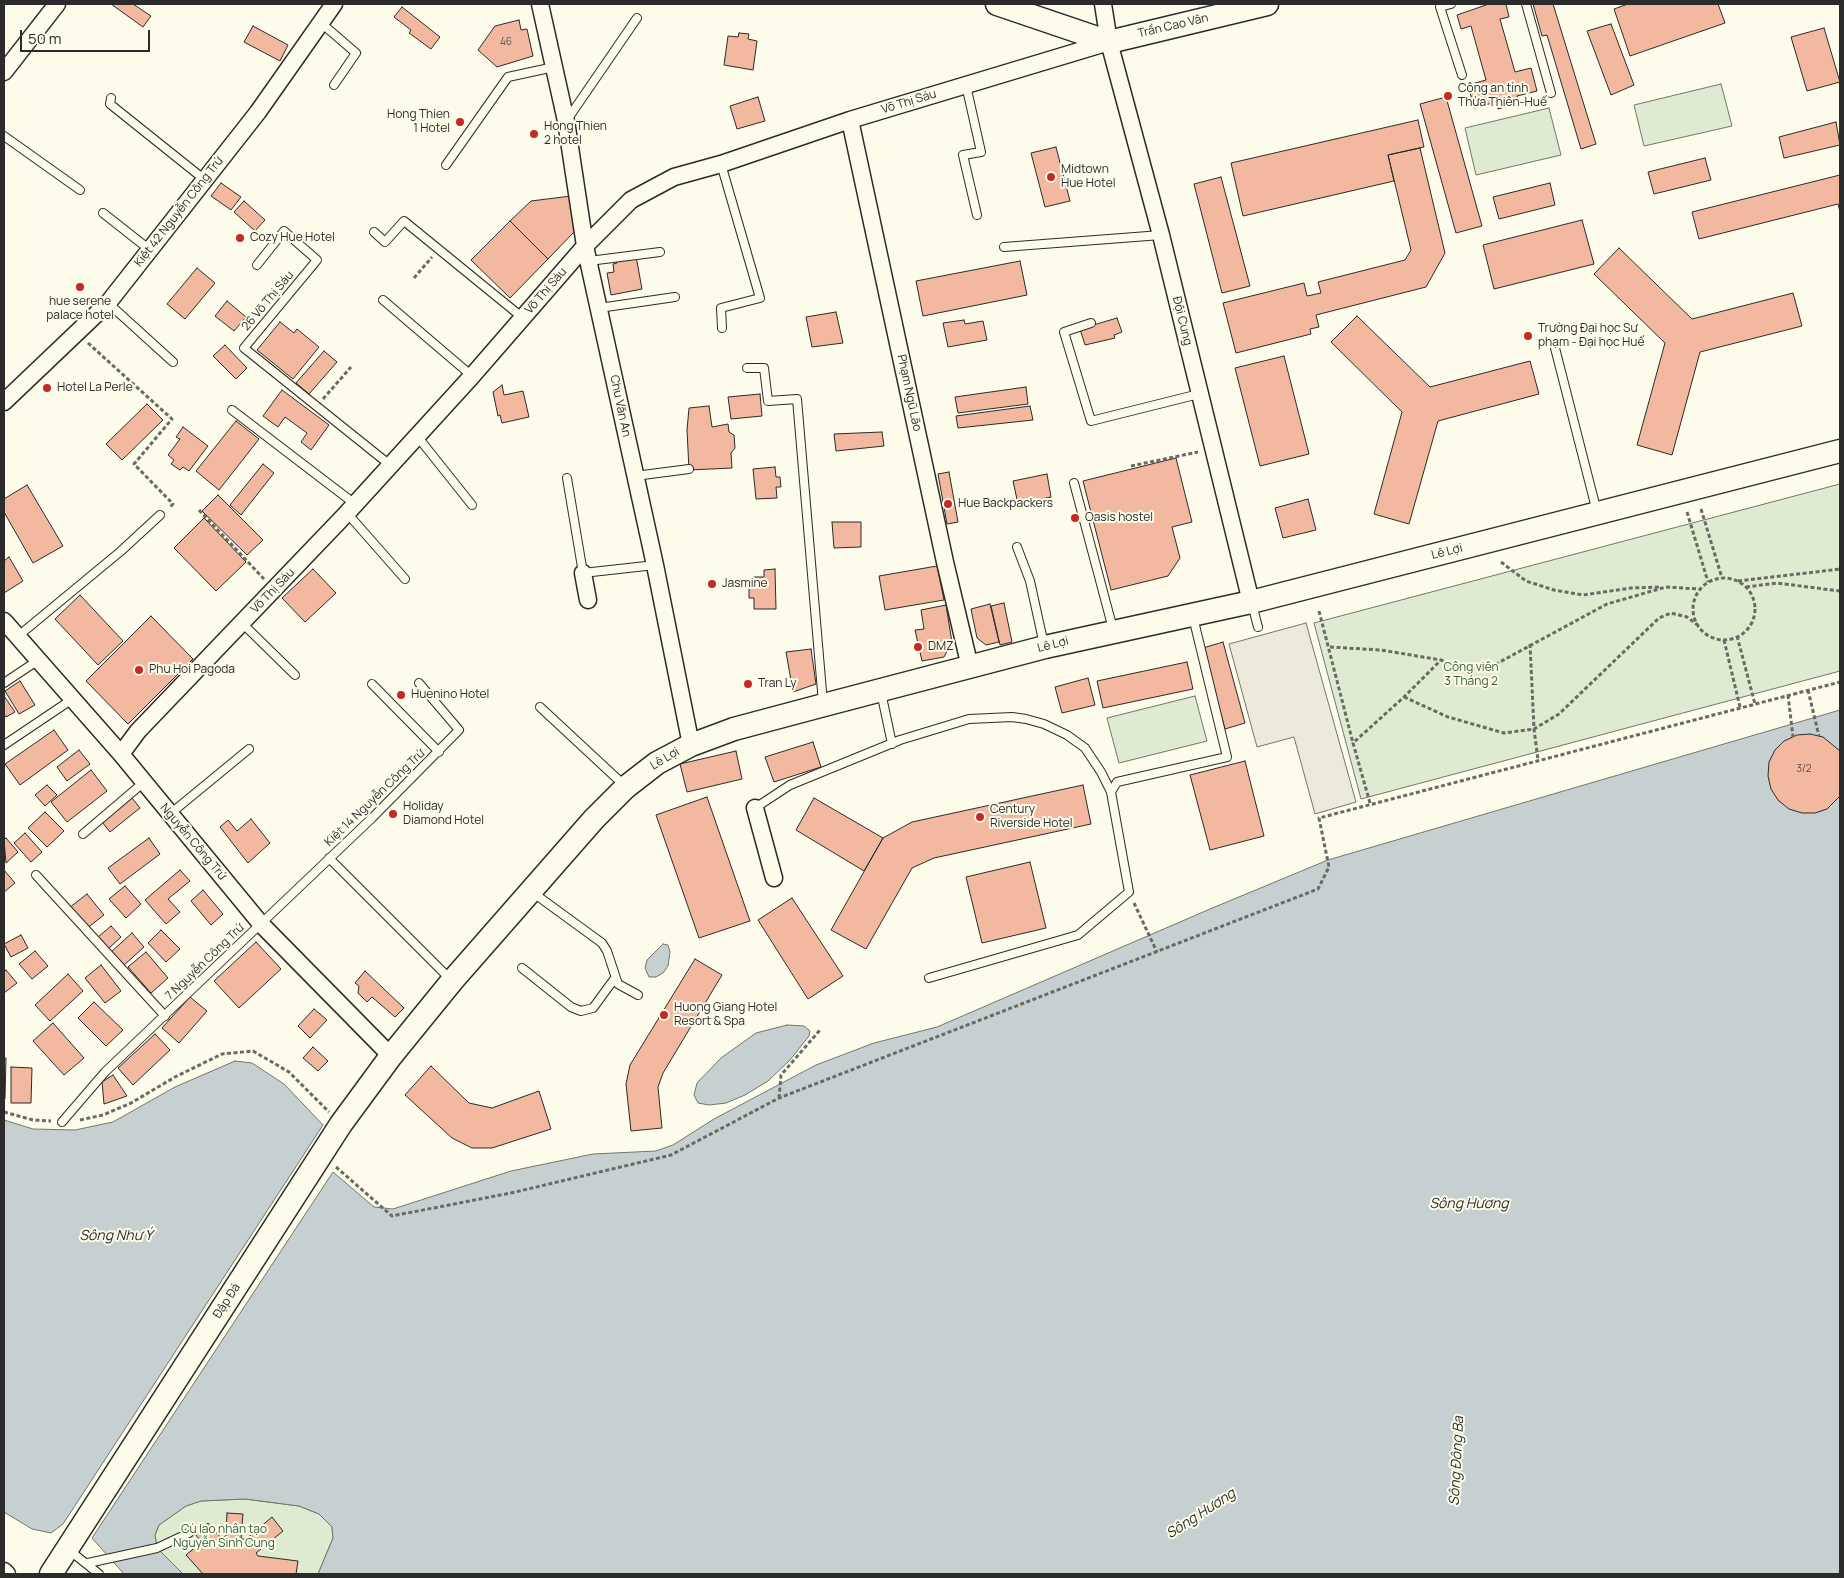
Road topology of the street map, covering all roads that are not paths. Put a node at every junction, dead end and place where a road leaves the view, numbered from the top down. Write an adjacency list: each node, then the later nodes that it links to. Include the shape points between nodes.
1 (57, 4): 13 (street)
2 (334, 4): 10 (street, Kiệt 42 Nguyễn Công Trứ)
3 (540, 4): 12 (street, Chu Văn An)
4 (997, 4): 11 (main road)
5 (1103, 4): 11 (street, Đội Cung)
6 (1267, 4): 11 (main road, Trần Cao Vân)
7 (1451, 4): 14 (lane, via 1440,7)
8 (1526, 4): 17 (lane)
9 (637, 18): 20 (lane)
10 (320, 22): 15 (lane, via 356,53); 24 (street, Kiệt 42 Nguyễn Công Trứ, via 258,112)
11 (1108, 42): 16 (street, Võ Thị Sáu); 29 (street, Đội Cung)
12 (554, 67): 20 (street, Chu Văn An); 23 (lane, via 508,77)
13 (4, 72)
14 (1462, 75)
15 (334, 85)
16 (966, 85): 19 (street, Võ Thị Sáu); 27 (lane, via 981,152 963,155)
17 (1551, 93)
18 (111, 98): 24 (lane, via 110,104)
19 (850, 120): 22 (street, Võ Thị Sáu); 74 (street, Phạm Ngũ Lão)
20 (566, 121): 33 (street, Chu Văn An)
21 (4, 136): 25 (lane)
22 (721, 164): 33 (street, Võ Thị Sáu, via 674,177 631,200); 41 (lane, via 760,298 720,308)
23 (446, 165)
24 (204, 180): 31 (street, Kiệt 42 Nguyễn Công Trứ)
25 (80, 190)
26 (103, 213): 31 (lane)
27 (977, 215)
28 (374, 232): 39 (lane, via 386,242 404,221)
29 (1161, 235): 30 (lane); 46 (street, Đội Cung)
30 (1004, 247)
31 (150, 250): 37 (street, Kiệt 42 Nguyễn Công Trứ)
32 (660, 252): 33 (lane)
33 (587, 254): 38 (street, Chu Văn An); 39 (street, Võ Thị Sáu)
34 (257, 265): 51 (lane, 26 Võ Thị Sáu, via 284,231 316,260 244,348)
35 (675, 297): 38 (lane)
36 (384, 300): 45 (lane)
37 (108, 303): 43 (lane); 47 (street, Kiệt 42 Nguyễn Công Trứ)
38 (599, 308): 53 (street, Chu Văn An)
39 (523, 318): 45 (street, Võ Thị Sáu)
40 (1091, 323): 46 (lane, via 1064,332 1091,421)
41 (722, 328)
42 (1555, 348): 58 (lane)
43 (173, 362)
44 (748, 368): 81 (lane, via 764,368 768,401 797,399)
45 (472, 376): 49 (street, Võ Thị Sáu)
46 (1199, 394): 65 (street, Đội Cung)
47 (4, 402)
48 (232, 410): 57 (lane)
49 (417, 436): 51 (street, Võ Thị Sáu); 56 (lane)
50 (1840, 451): 58 (main road, Lê Lợi)
51 (390, 465): 57 (street, Võ Thị Sáu)
52 (689, 469): 53 (lane)
53 (635, 476): 61 (street, Chu Văn An)
54 (567, 478): 62 (lane)
55 (1074, 483): 70 (lane)
56 (472, 505)
57 (351, 508): 63 (lane); 68 (street, Võ Thị Sáu)
58 (1598, 514): 65 (main road, Lê Lợi)
59 (160, 515): 71 (lane)
60 (1017, 547): 72 (lane, via 1030,581)
61 (655, 565): 62 (lane); 85 (street, Chu Văn An)
62 (583, 573): 64 (street)
63 (406, 578)
64 (588, 600)
65 (1251, 602): 66 (main road, Lê Lợi); 69 (lane)
66 (1193, 614): 70 (main road, Lê Lợi); 91 (lane, via 1227,757 1117,782)
67 (4, 621): 71 (street, Nguyễn Công Trứ)
68 (242, 623): 75 (lane); 88 (street, Võ Thị Sáu, via 138,731)
69 (1258, 627)
70 (1114, 631): 72 (main road, Lê Lợi)
71 (16, 637): 73 (street, Nguyễn Công Trứ)
72 (1045, 647): 74 (main road, Lê Lợi)
73 (37, 661): 76 (lane); 80 (street, Nguyễn Công Trứ)
74 (970, 667): 79 (main road, Lê Lợi)
75 (295, 675)
76 (4, 683)
77 (419, 683): 87 (lane, Kiệt 14 Nguyễn Công Trứ, via 459,730)
78 (372, 684): 87 (lane)
79 (881, 691): 81 (main road, Lê Lợi); 83 (lane)
80 (70, 700): 84 (lane); 88 (street, Nguyễn Công Trứ)
81 (824, 705): 85 (main road, Lê Lợi, via 734,729)
82 (540, 707): 90 (lane)
83 (892, 744): 91 (lane, via 969,719 1026,719 1052,728 1085,748); 92 (lane, via 790,785)
84 (4, 745)
85 (690, 745): 90 (main road, Lê Lợi, via 656,762)
86 (249, 749): 93 (lane)
87 (439, 752): 95 (lane, Kiệt 14 Nguyễn Công Trứ)
88 (121, 754): 89 (street, Nguyễn Công Trứ)
89 (144, 783): 93 (street, Nguyễn Công Trứ); 94 (lane)
90 (626, 787): 98 (main road, Lê Lợi)
91 (1111, 792): 102 (lane, via 1128,892 1078,935)
92 (755, 808): 97 (street)
93 (170, 814): 99 (street, Nguyễn Công Trứ)
94 (83, 834)
95 (329, 858): 99 (lane, Kiệt 14 Nguyễn Công Trứ); 103 (lane)
96 (36, 875): 105 (lane)
97 (774, 878)
98 (530, 891): 101 (lane, via 604,946); 103 (main road, Lê Lợi)
99 (262, 924): 105 (lane, 7 Nguyễn Công Trứ); 106 (street, Nguyễn Công Trứ)
100 (522, 968): 101 (lane, via 571,1007 581,1011 593,1008)
101 (615, 978): 104 (lane, via 620,986)
102 (929, 978)
103 (452, 981): 106 (main road, Lê Lợi)
104 (638, 996)
105 (165, 1016): 107 (lane, 7 Nguyễn Công Trứ, via 104,1072)
106 (391, 1056): 109 (main road, Đập Đá, via 341,1124)
107 (62, 1122)
108 (189, 1533): 110 (lane, via 157,1548)
109 (67, 1549): 110 (lane); 113 (main road, Đập Đá)
110 (88, 1563): 114 (lane)
111 (4, 1571): 112 (street)
112 (7, 1574)
113 (51, 1574)
114 (99, 1574)

